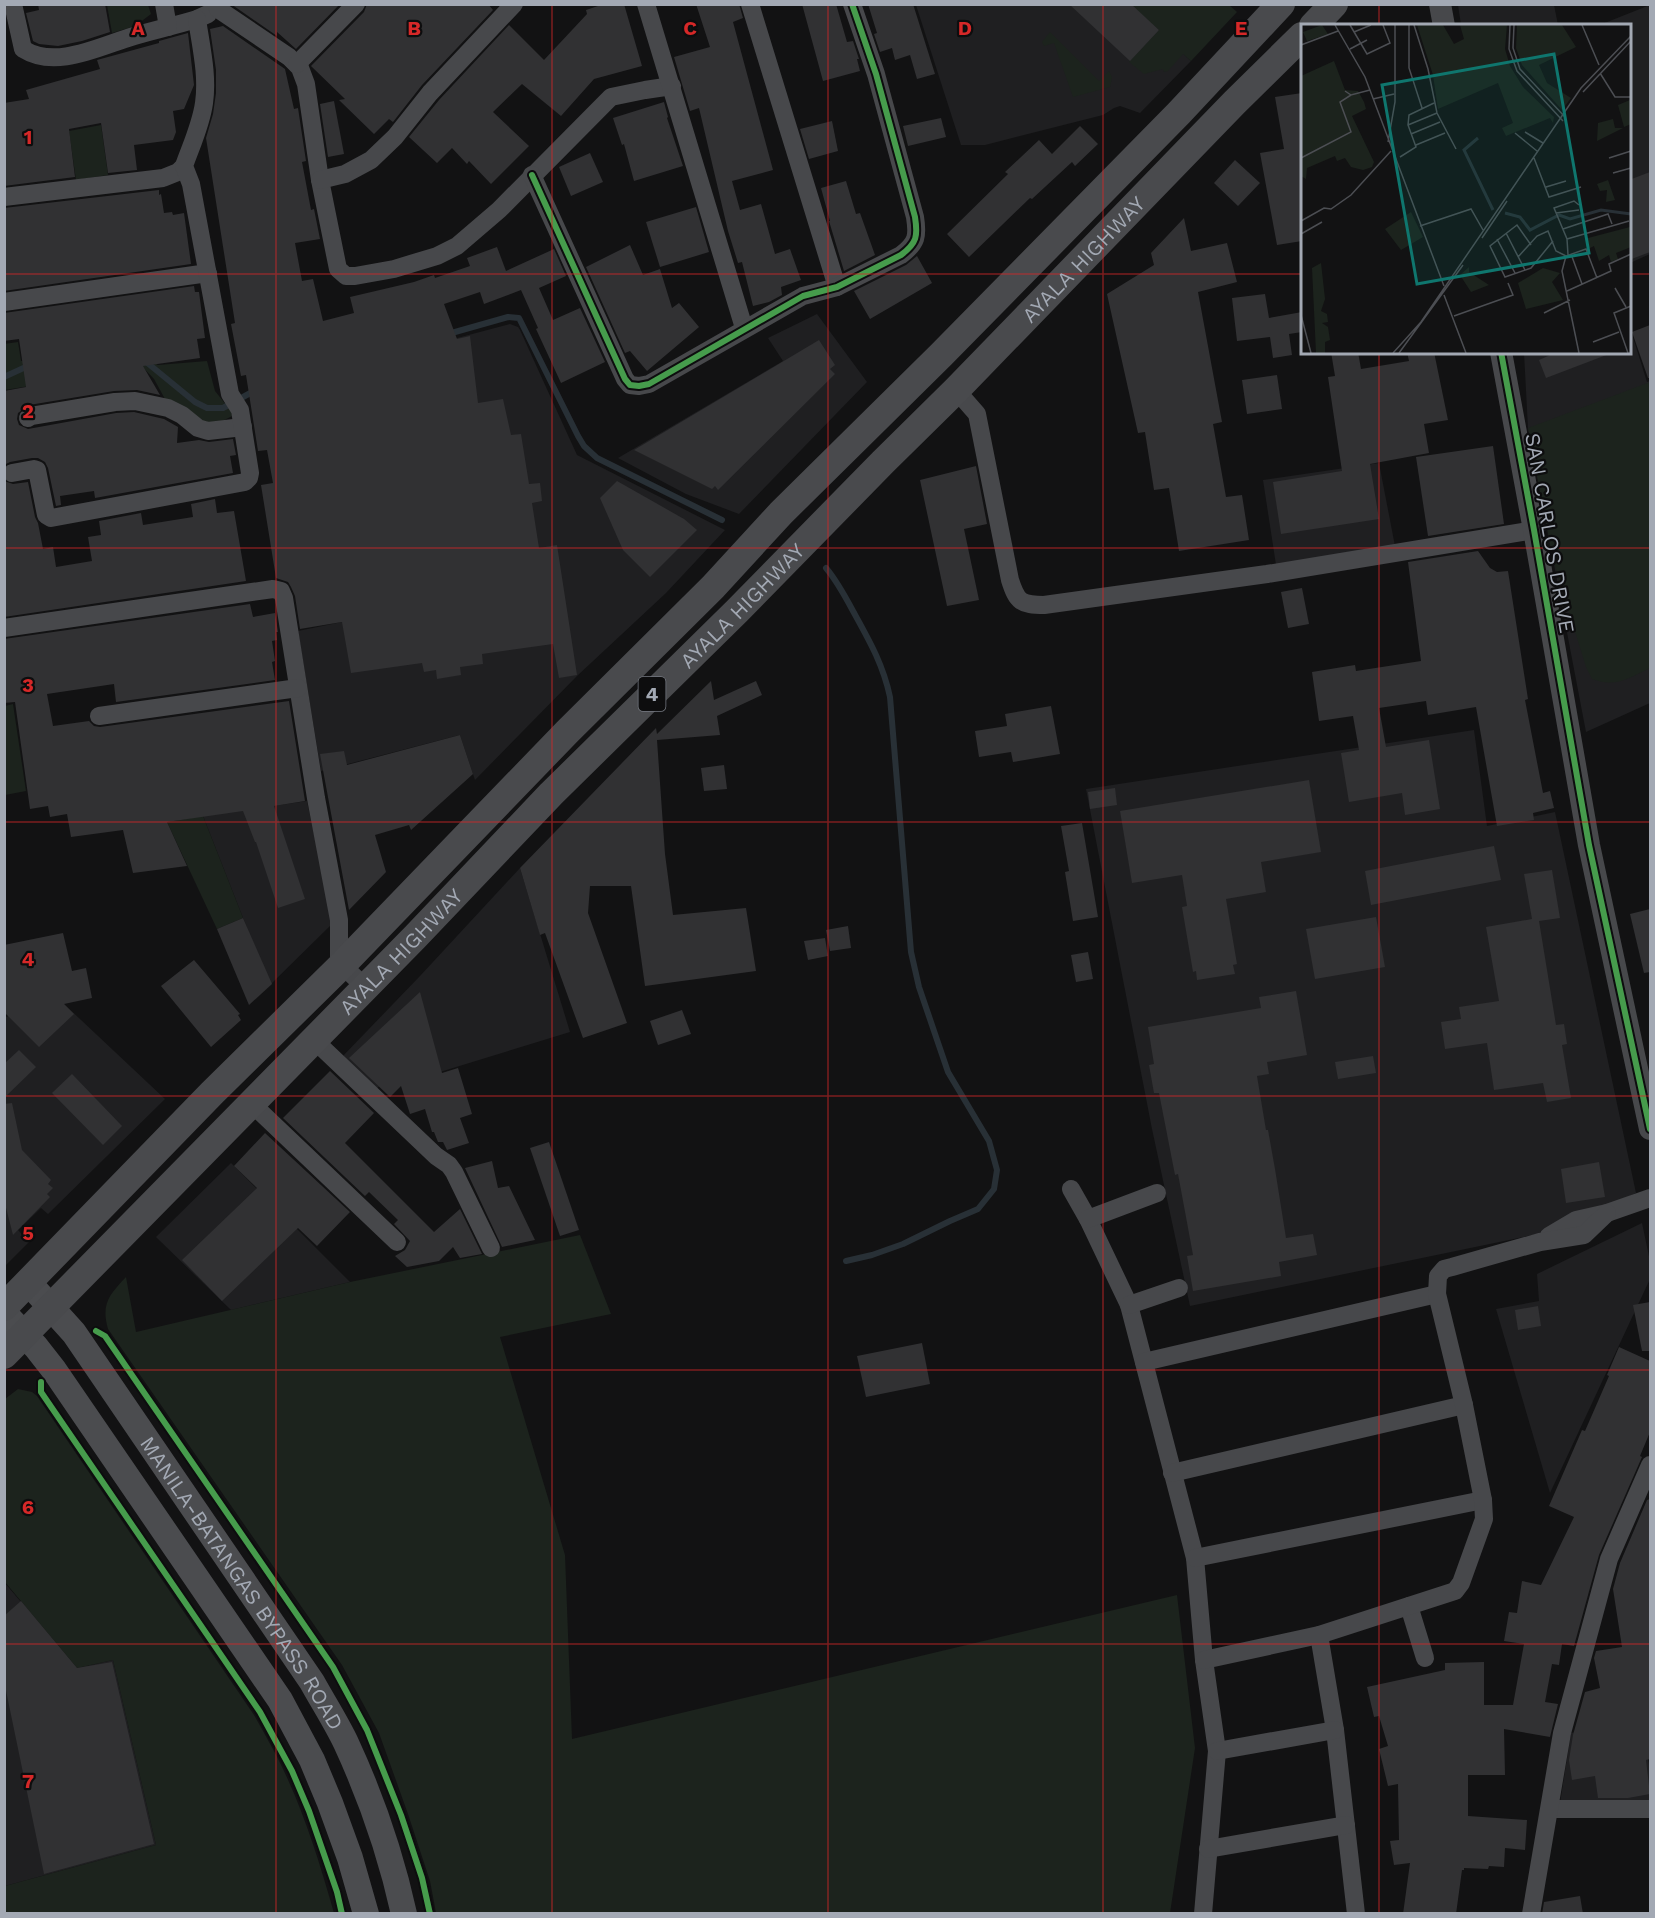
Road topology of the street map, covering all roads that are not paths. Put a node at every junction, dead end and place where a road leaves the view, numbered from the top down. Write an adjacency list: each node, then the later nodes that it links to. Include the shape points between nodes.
1 (13, 4): 15 (street, via 22,49 48,58 68,56)
2 (164, 4): 15 (street)
3 (356, 4): 17 (street)
4 (514, 4): 21 (street, via 371,160 345,174)
5 (646, 4): 18 (street)
6 (750, 4): 24 (street)
7 (852, 4): 24 (street, via 876,74 917,235 901,255)
8 (1281, 4): 32 (highway, AYALA HIGHWAY / 4, via 1196,96)
9 (1334, 4): 13 (highway)
10 (1440, 4): 14 (street)
11 (217, 7): 12 (street); 17 (street)
12 (197, 19): 15 (street); 19 (street, via 205,91)
13 (1315, 24)
14 (1444, 24)
15 (168, 27)
16 (1301, 37): 28 (highway, AYALA HIGHWAY / 4)
17 (297, 64): 21 (street, via 306,84)
18 (672, 86): 20 (street, via 611,97); 26 (street)
19 (184, 166): 22 (street, via 163,178); 23 (street)
20 (532, 175): 21 (street, via 457,246 394,269 355,276 346,276 338,269); 26 (street, via 630,385 649,384)
21 (320, 180)
22 (4, 197)
23 (208, 273): 25 (street); 30 (street, via 230,394)
24 (837, 288): 26 (street, via 803,296)
25 (4, 302)
26 (744, 328)
27 (1501, 354): 33 (street, SAN CARLOS DRIVE)
28 (956, 390): 33 (street, via 977,414 1010,580 1015,596 1028,605 1267,574); 34 (highway, AYALA HIGHWAY / 4)
29 (28, 418): 30 (street, via 135,401 168,408 208,431)
30 (242, 419): 31 (street, via 250,473 245,482 51,518 45,512 37,470)
31 (12, 472)
32 (781, 513): 34 (highway); 38 (highway, AYALA HIGHWAY / 4)
33 (1534, 530): 42 (street, SAN CARLOS DRIVE, via 1589,844)
34 (808, 539): 39 (highway, AYALA HIGHWAY / 4)
35 (4, 628): 36 (street, via 277,590 284,598)
36 (298, 688): 37 (street); 38 (street, via 339,921)
37 (99, 716)
38 (342, 965): 39 (street); 49 (highway, AYALA HIGHWAY / 4)
39 (365, 987): 40 (highway, AYALA HIGHWAY / 4)
40 (313, 1039): 41 (highway, AYALA HIGHWAY / 4); 48 (street, via 452,1168)
41 (251, 1103): 47 (street); 54 (highway, AYALA HIGHWAY / 4)
42 (1650, 1129)
43 (1071, 1190): 46 (street)
44 (1157, 1193): 46 (street)
45 (1650, 1198): 51 (street, via 1576,1220 1540,1242 1444,1269 1438,1276)
46 (1088, 1219): 52 (street)
47 (397, 1242)
48 (491, 1248)
49 (28, 1282): 53 (highway, AYALA HIGHWAY / 4); 54 (main road, MANILA-BATANGAS BYPASS ROAD)
50 (1179, 1288): 52 (street)
51 (1437, 1294): 58 (street); 59 (street)
52 (1129, 1305): 58 (street)
53 (4, 1307)
54 (51, 1308): 56 (highway, AYALA HIGHWAY / 4); 75 (main road, MANILA-BATANGAS BYPASS ROAD, via 77,1339 312,1682 365,1788)
55 (4, 1313): 56 (main road, MANILA-BATANGAS BYPASS ROAD)
56 (25, 1335): 57 (highway, AYALA HIGHWAY / 4); 74 (main road, MANILA-BATANGAS BYPASS ROAD, via 54,1370 280,1700 330,1803)
57 (4, 1354)
58 (1144, 1362): 61 (street)
59 (1464, 1405): 61 (street); 62 (street)
60 (1650, 1465): 70 (street, via 1609,1559 1562,1732)
61 (1172, 1473): 63 (street)
62 (1484, 1500): 63 (street); 64 (street, via 1484,1519 1461,1583 1455,1591)
63 (1195, 1558): 67 (street)
64 (1409, 1606): 65 (street); 66 (street)
65 (1319, 1635): 67 (street); 68 (street)
66 (1425, 1658)
67 (1204, 1660): 69 (street)
68 (1335, 1730): 69 (street); 72 (street)
69 (1217, 1750): 73 (street)
70 (1550, 1809): 71 (street); 78 (street)
71 (1650, 1809)
72 (1346, 1825): 73 (street); 77 (street)
73 (1208, 1850): 76 (street)
74 (366, 1914)
75 (404, 1914)
76 (1203, 1914)
77 (1356, 1914)
78 (1532, 1914)

